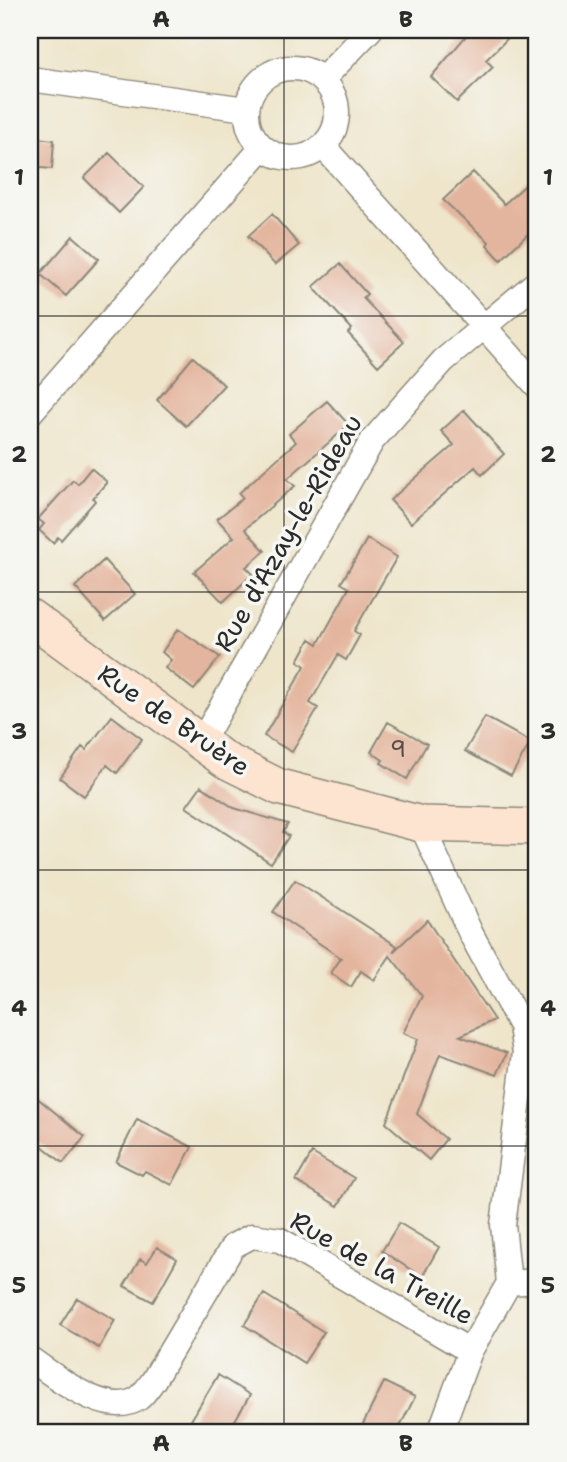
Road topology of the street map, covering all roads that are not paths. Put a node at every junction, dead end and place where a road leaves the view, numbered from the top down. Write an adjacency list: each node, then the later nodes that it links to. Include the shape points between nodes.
1 (370, 30): 3 (street)
2 (30, 79): 4 (street)
3 (323, 79): 4 (street, via 301,68 276,70 255,85); 5 (street, via 337,105 332,134)
4 (246, 108): 6 (street, via 249,130)
5 (323, 146): 6 (street, via 293,158); 8 (street)
6 (262, 148): 10 (street)
7 (537, 282): 8 (street, Rue d'Azay-le-Rideau)
8 (484, 327): 9 (street); 12 (street, Rue d'Azay-le-Rideau, via 419,385 372,441)
9 (537, 386)
10 (30, 413)
11 (30, 617): 12 (street, Rue de Bruère)
12 (201, 743): 13 (street, Rue de Bruère, via 279,787)
13 (421, 824): 14 (street, Rue de Bruère); 16 (street, via 442,875 514,1010 524,1039 503,1225)
14 (537, 827)
15 (537, 1281): 16 (street)
16 (509, 1283): 17 (street)
17 (470, 1351): 18 (street, Rue de la Treille, via 280,1240 253,1236 233,1246 138,1399 114,1405 90,1398); 19 (street)
18 (30, 1359)
19 (440, 1432)

